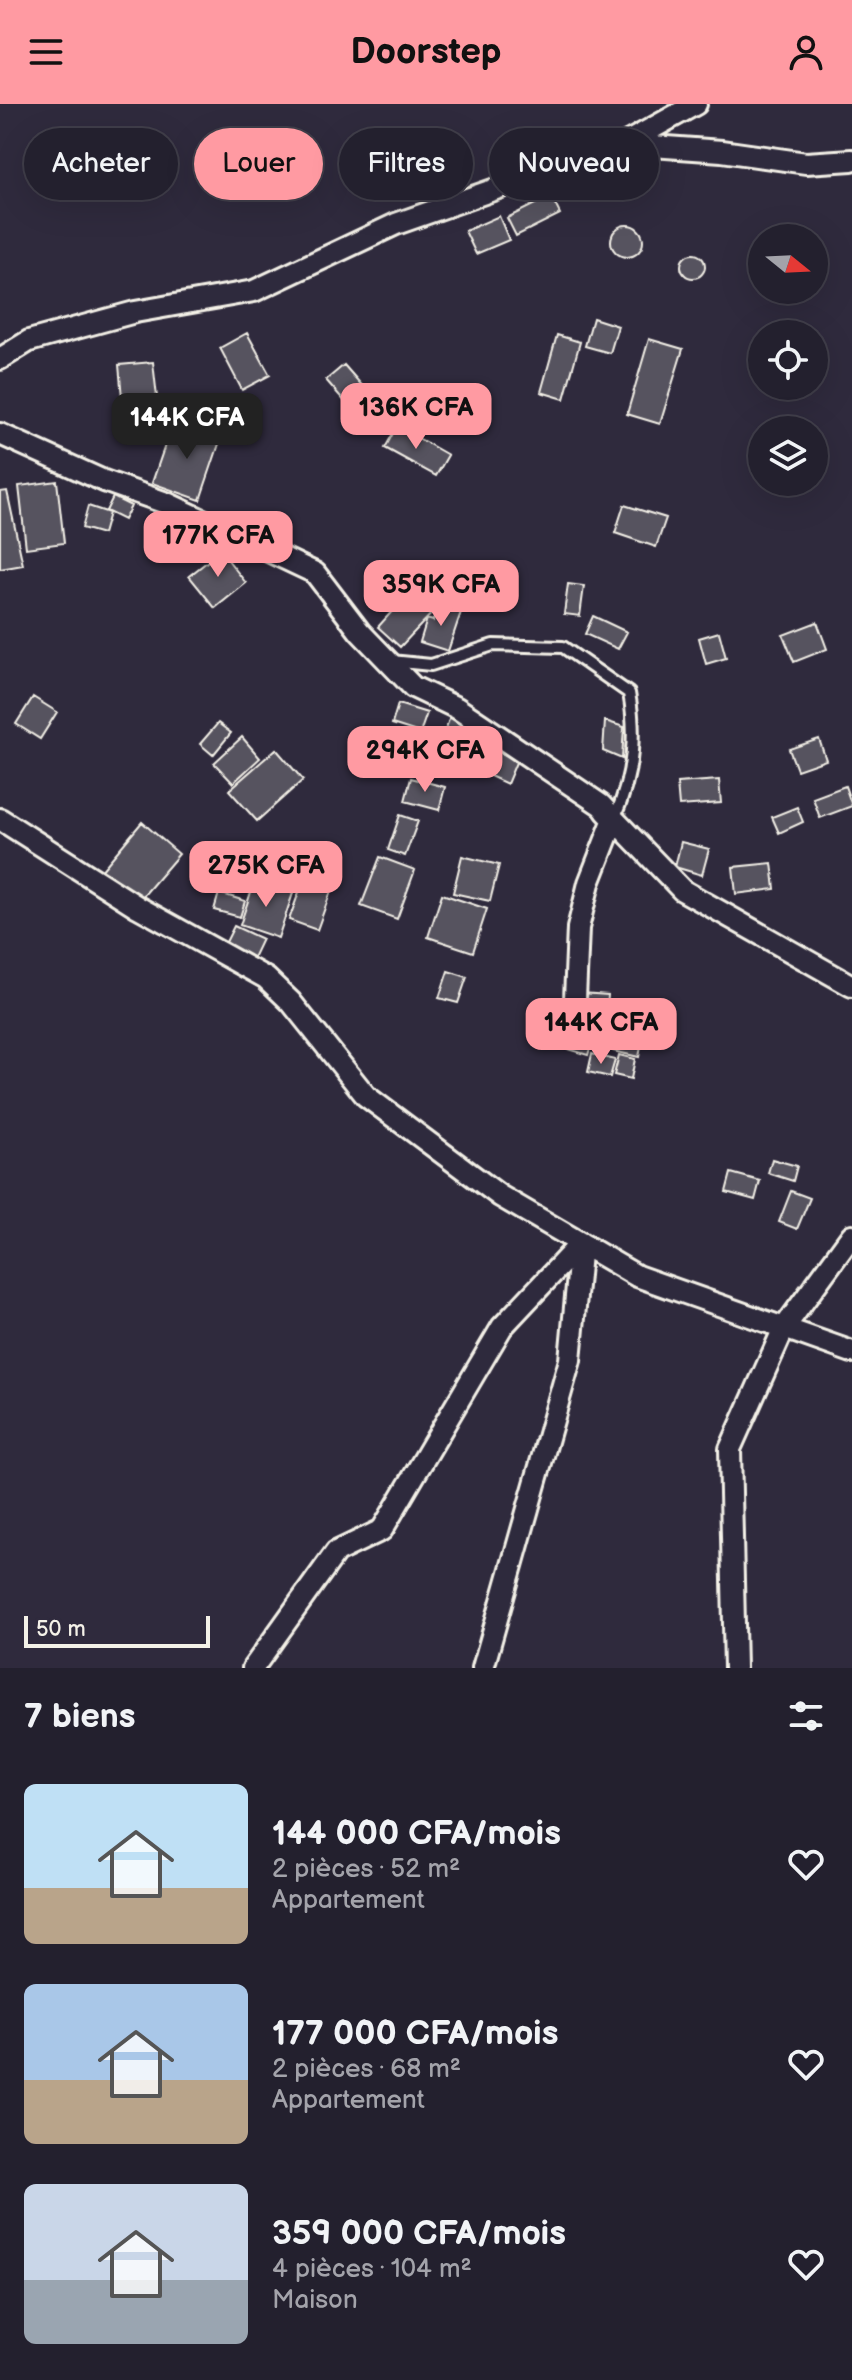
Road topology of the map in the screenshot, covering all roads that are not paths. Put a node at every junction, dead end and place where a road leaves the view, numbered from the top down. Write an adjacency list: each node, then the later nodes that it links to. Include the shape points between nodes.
1 (696, 104): 2 (street)
2 (653, 128)
3 (659, 146): 4 (street, via 806,163)
4 (852, 160)
5 (489, 191): 6 (street, via 396,224 254,291 75,328 29,341)
6 (0, 359)
7 (0, 434): 8 (street, via 169,504 315,573 360,632)
8 (390, 661): 9 (street, via 413,687 457,708); 9 (lane, via 431,665 493,645 563,647 629,693 635,725 626,792)
9 (607, 812): 11 (street, via 682,890); 12 (street, via 578,928)
10 (0, 819): 14 (street, via 138,907 266,978 366,1096 500,1196)
11 (852, 986)
12 (575, 999)
13 (852, 1235): 15 (street)
14 (581, 1243): 15 (street, via 637,1276); 17 (street, via 502,1327 382,1530 336,1552); 18 (street, via 570,1360)
15 (784, 1328): 16 (street); 19 (street, via 730,1449)
16 (852, 1352)
17 (253, 1668)
18 (483, 1668)
19 (735, 1668)

